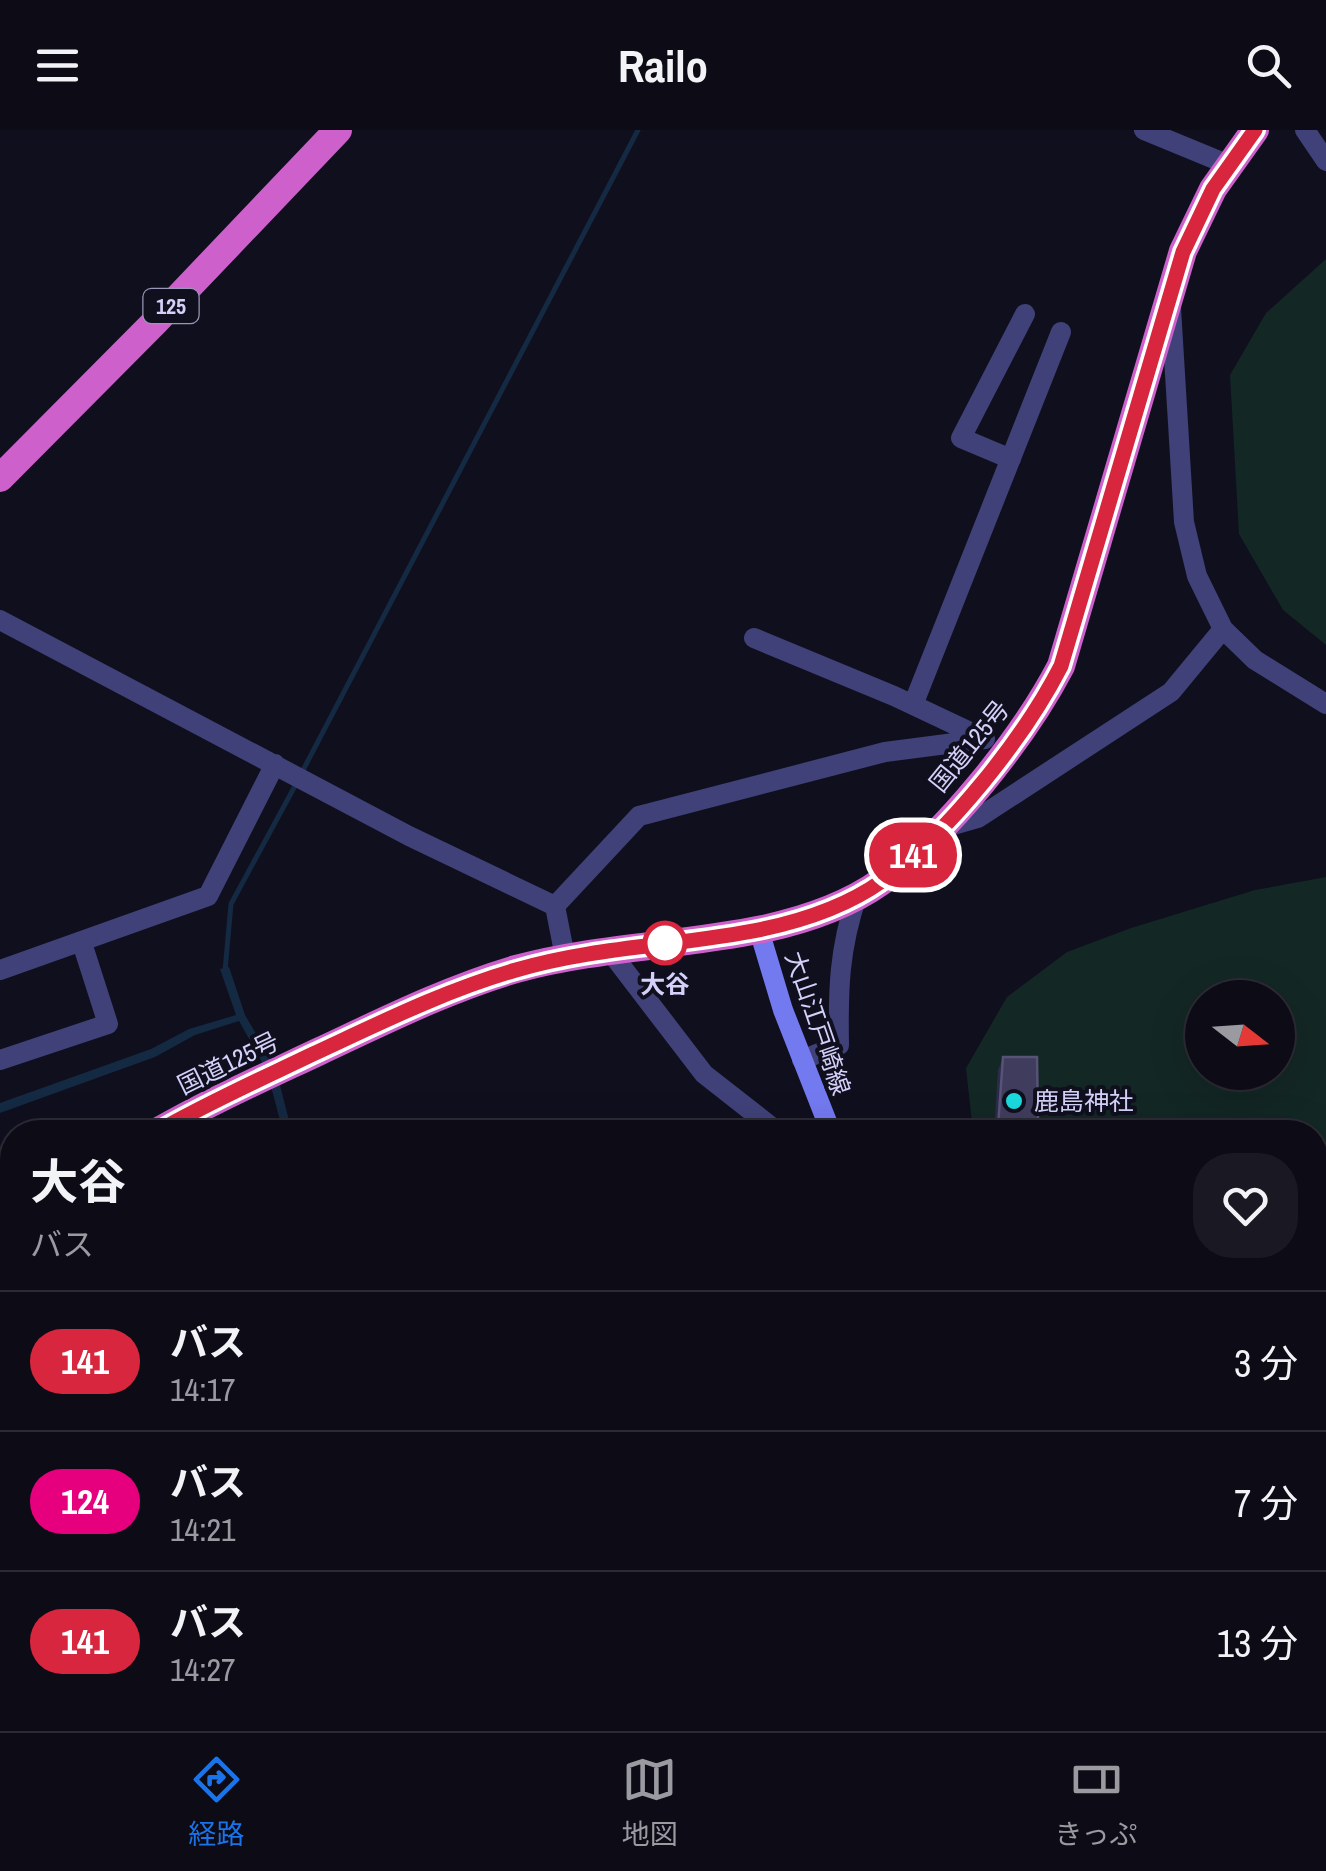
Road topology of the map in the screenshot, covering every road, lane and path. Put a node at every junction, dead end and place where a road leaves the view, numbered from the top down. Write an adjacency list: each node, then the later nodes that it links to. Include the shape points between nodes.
1 (338, 130): 11 (highway, 125)
2 (1144, 130): 6 (street)
3 (1255, 130): 6 (highway, 国道125号)
4 (1305, 130): 5 (street)
5 (1326, 161)
6 (1229, 165): 7 (highway, 国道125号, via 1199,214)
7 (1168, 299): 13 (street, via 1184,522 1197,576); 17 (highway, 国道125号, via 1061,666 1044,700)
8 (1025, 314): 10 (street, via 961,438)
9 (1061, 332): 10 (street)
10 (1011, 459): 16 (street)
11 (0, 478)
12 (0, 620): 18 (street)
13 (1223, 629): 15 (street, via 1255,660); 19 (street, via 1171,692 978,818)
14 (754, 638): 16 (street)
15 (1326, 704)
16 (913, 705): 17 (street)
17 (996, 744): 19 (highway, 国道125号); 21 (street, via 885,752 639,816)
18 (280, 766): 21 (street); 23 (street, via 208,896)
19 (938, 830): 20 (highway, 国道125号)
20 (857, 896): 22 (highway, 国道125号); 28 (street, via 843,937 839,1045)
21 (555, 906): 25 (street)
22 (760, 930): 24 (highway, 国道125号); 28 (main road, 大山江戸崎線)
23 (82, 942): 26 (street); 27 (street, via 108,1024)
24 (609, 950): 25 (highway, 国道125号); 30 (street, via 704,1074)
25 (564, 957): 29 (highway, 国道125号, via 462,988)
26 (0, 970)
27 (0, 1060)
28 (802, 1060): 31 (main road, 大山江戸崎線)
29 (180, 1120)
30 (763, 1120)
31 (826, 1120)

